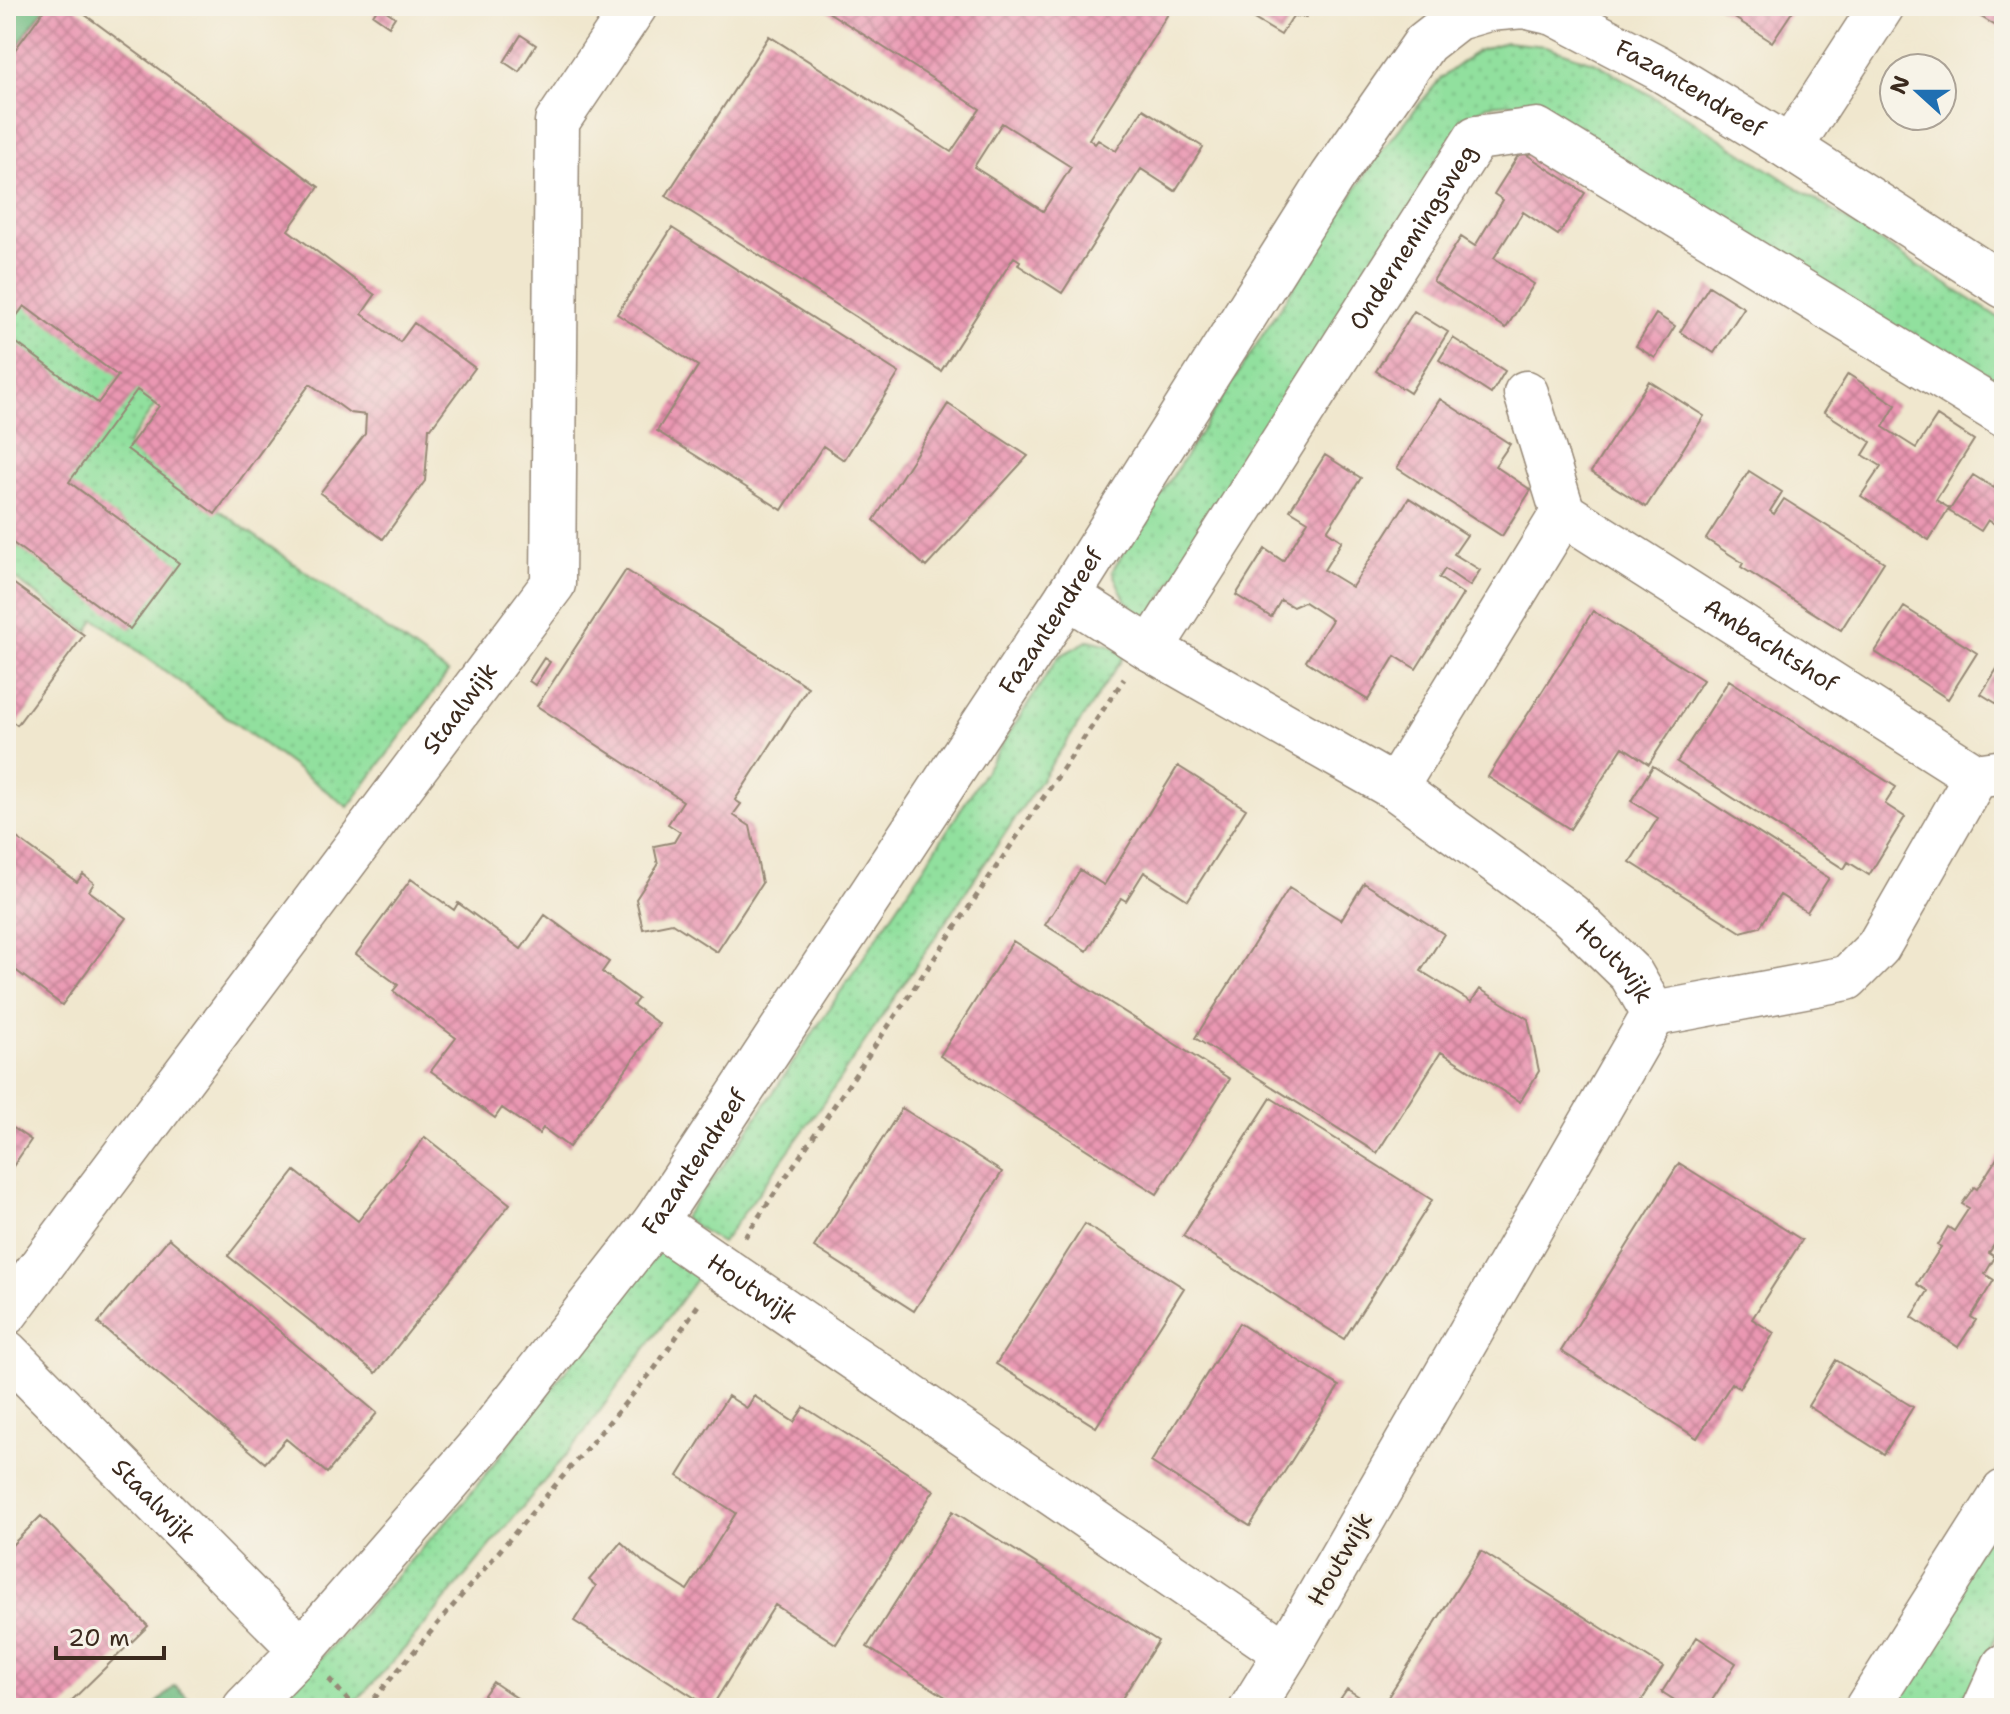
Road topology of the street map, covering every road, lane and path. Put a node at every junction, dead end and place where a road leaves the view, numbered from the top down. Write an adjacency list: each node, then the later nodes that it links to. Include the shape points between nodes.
1 (635, 6): 15 (street, Staalwijk, via 557,122 553,584)
2 (1882, 6): 3 (street)
3 (1790, 148): 4 (street, Fazantendreef); 8 (street, Fazantendreef, via 1657,67 1554,13 1524,6 1457,18 1425,43 1367,125)
4 (2004, 286)
5 (1526, 393): 7 (street)
6 (2004, 415): 9 (street, Ondernemingsweg, via 1537,130 1476,138)
7 (1563, 513): 10 (street, Ambachtshof); 11 (street)
8 (1068, 596): 9 (street, Houtwijk); 13 (street, Fazantendreef)
9 (1151, 649): 11 (street, Houtwijk); 14 (path, via 1118,687)
10 (1990, 774): 12 (street, Ambachtshof, via 1878,947 1847,978)
11 (1395, 788): 12 (street, Houtwijk, via 1570,915 1631,974)
12 (1654, 1014): 19 (street, Houtwijk)
13 (655, 1222): 14 (street, Houtwijk); 18 (street, Fazantendreef, via 483,1442)
14 (722, 1271): 19 (street, Houtwijk); 22 (path, via 655,1368)
15 (6, 1313)
16 (6, 1352): 18 (street, Staalwijk)
17 (2004, 1492): 24 (street)
18 (302, 1650): 21 (street, Fazantendreef)
19 (1286, 1653): 23 (street, Houtwijk)
20 (2004, 1666): 25 (street)
21 (245, 1708)
22 (366, 1708)
23 (1252, 1708)
24 (1867, 1708)
25 (1985, 1708)

